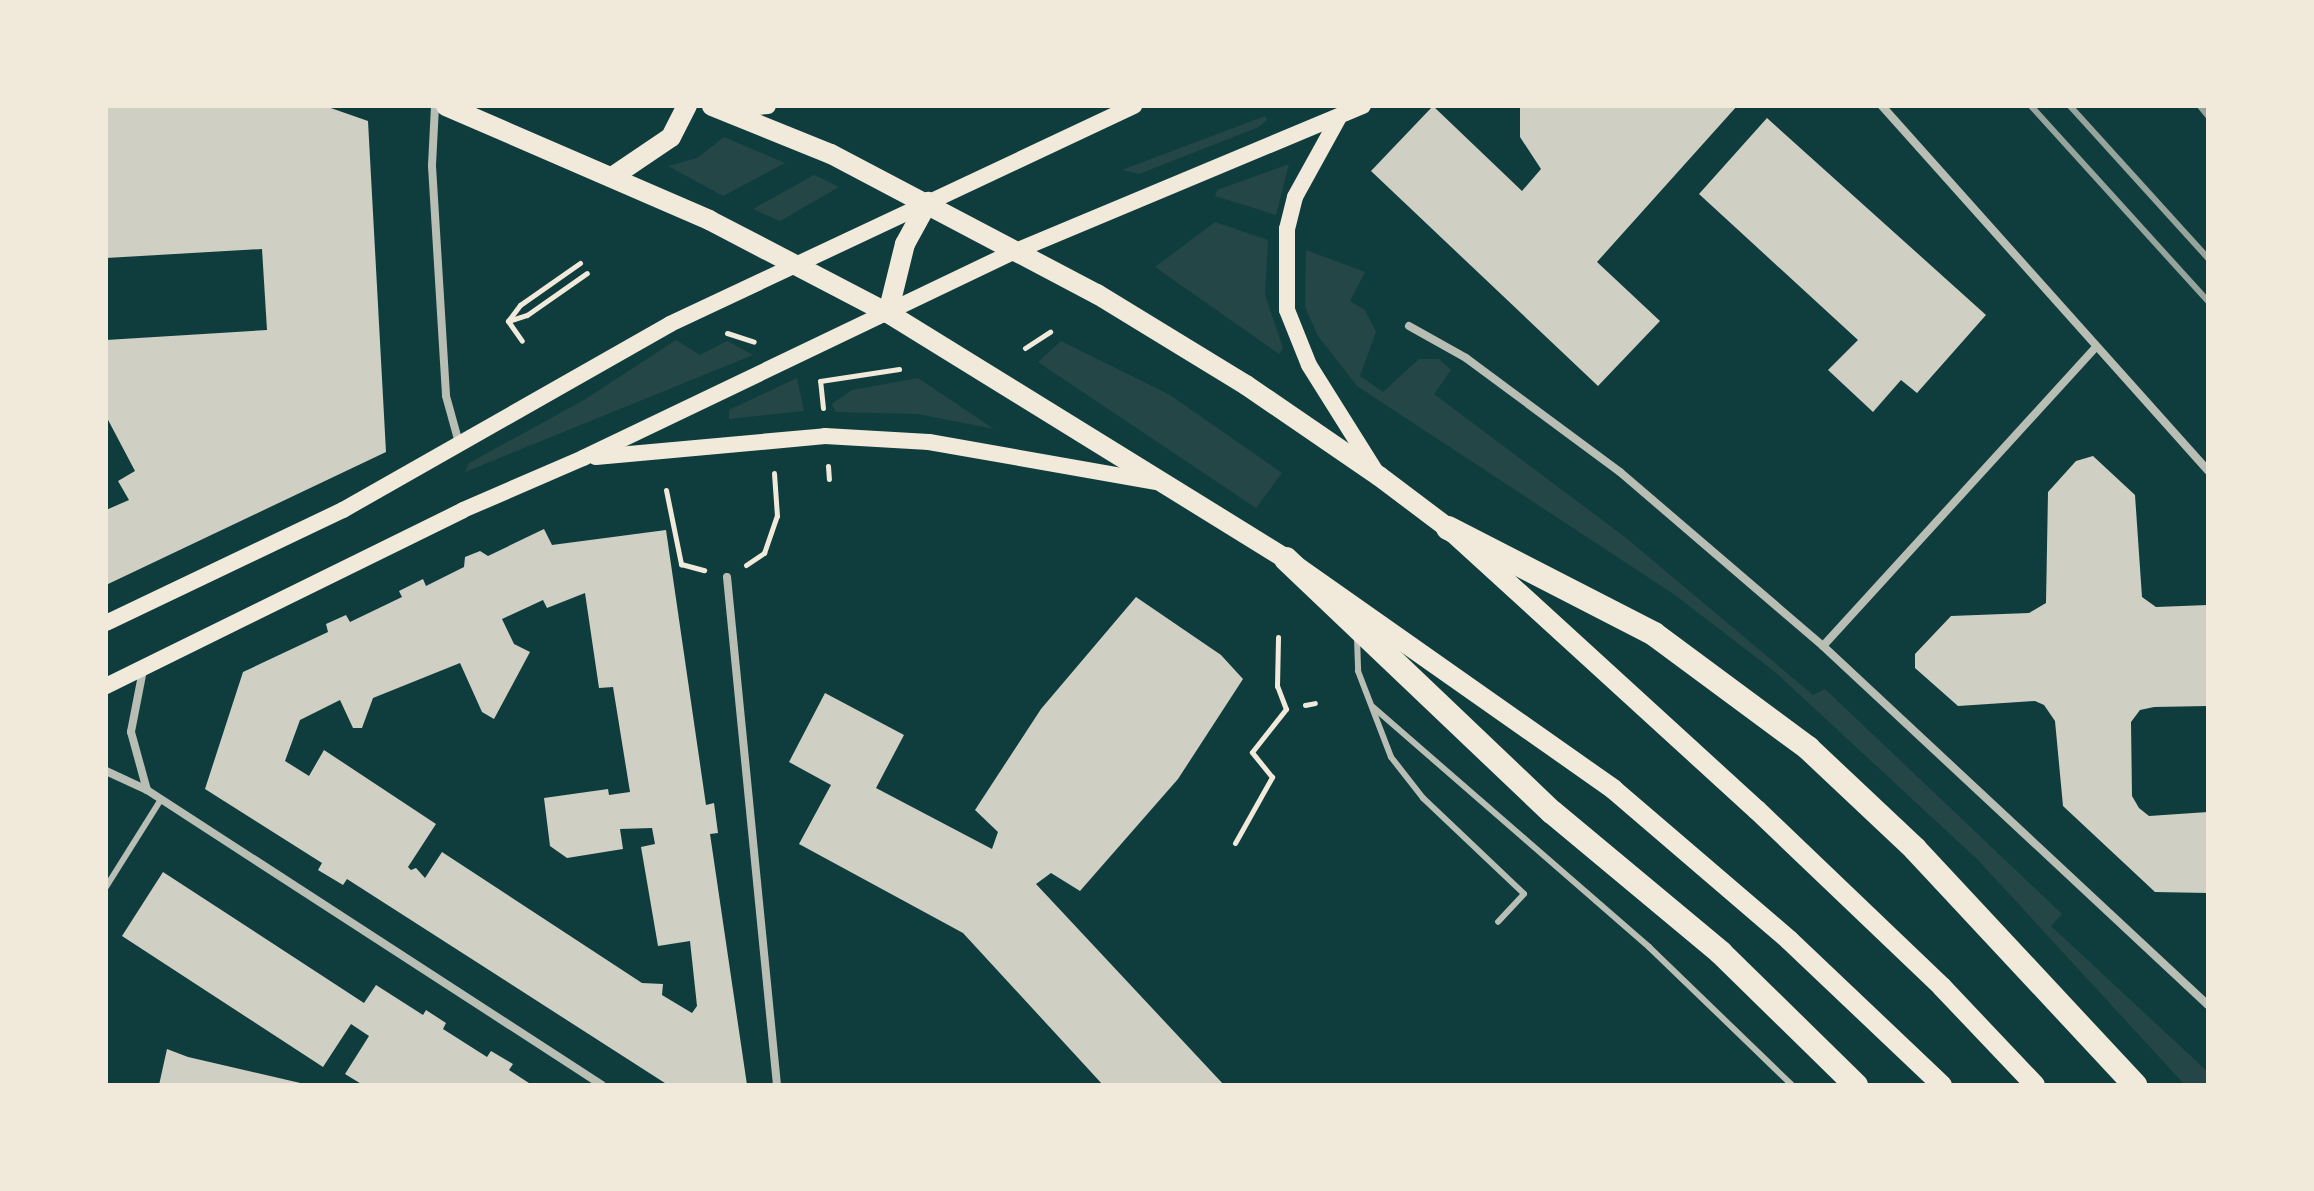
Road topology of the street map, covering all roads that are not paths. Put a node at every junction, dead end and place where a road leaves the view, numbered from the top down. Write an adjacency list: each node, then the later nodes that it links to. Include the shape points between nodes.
1 (435, 106): 17 (street, via 432,156 446,396)
2 (446, 106): 10 (main road)
3 (687, 106): 10 (main road, via 671,137)
4 (768, 106): 8 (main road)
5 (1134, 106): 11 (main road)
6 (1363, 106): 9 (main road)
7 (1882, 106): 16 (street)
8 (717, 108): 11 (main road, via 831,154)
9 (1339, 118): 12 (main road); 20 (main road, via 1295,197 1287,229 1287,310 1309,365)
10 (612, 177): 13 (main road)
11 (928, 202): 12 (main road); 13 (main road); 14 (main road, via 905,244)
12 (1016, 251): 14 (main road); 20 (main road, via 1182,345)
13 (794, 265): 14 (main road); 17 (main road, via 658,331)
14 (888, 313): 18 (main road); 21 (main road)
15 (1409, 326): 27 (street, via 1466,358 1620,472)
16 (2096, 347): 19 (street); 27 (street)
17 (460, 445): 25 (main road, via 343,510)
18 (583, 458): 21 (main road, via 825,436 929,442); 28 (main road, via 463,510)
19 (2208, 471)
20 (1379, 476): 22 (main road)
21 (1167, 483): 23 (main road)
22 (1448, 528): 42 (main road, via 1768,820); 43 (highway, via 1654,634 1808,748 1915,849)
23 (1286, 559): 26 (highway); 41 (main road, via 1613,789 1755,909)
24 (727, 577): 38 (street)
25 (106, 623)
26 (1357, 631): 30 (lane, via 1358,671); 40 (highway, via 1552,812 1721,953)
27 (1823, 646): 36 (street)
28 (144, 669): 29 (main road); 32 (street, via 131,732)
29 (106, 686)
30 (1373, 707): 35 (lane, via 1391,757 1423,798 1524,894); 39 (lane, via 1649,947)
31 (106, 771): 32 (street)
32 (147, 790): 33 (street)
33 (160, 801): 34 (lane); 37 (street)
34 (106, 887)
35 (1498, 922)
36 (2208, 1005)
37 (602, 1085)
38 (777, 1085)
39 (1792, 1085)
40 (1856, 1085)
41 (1942, 1085)
42 (2035, 1085)
43 (2135, 1085)

